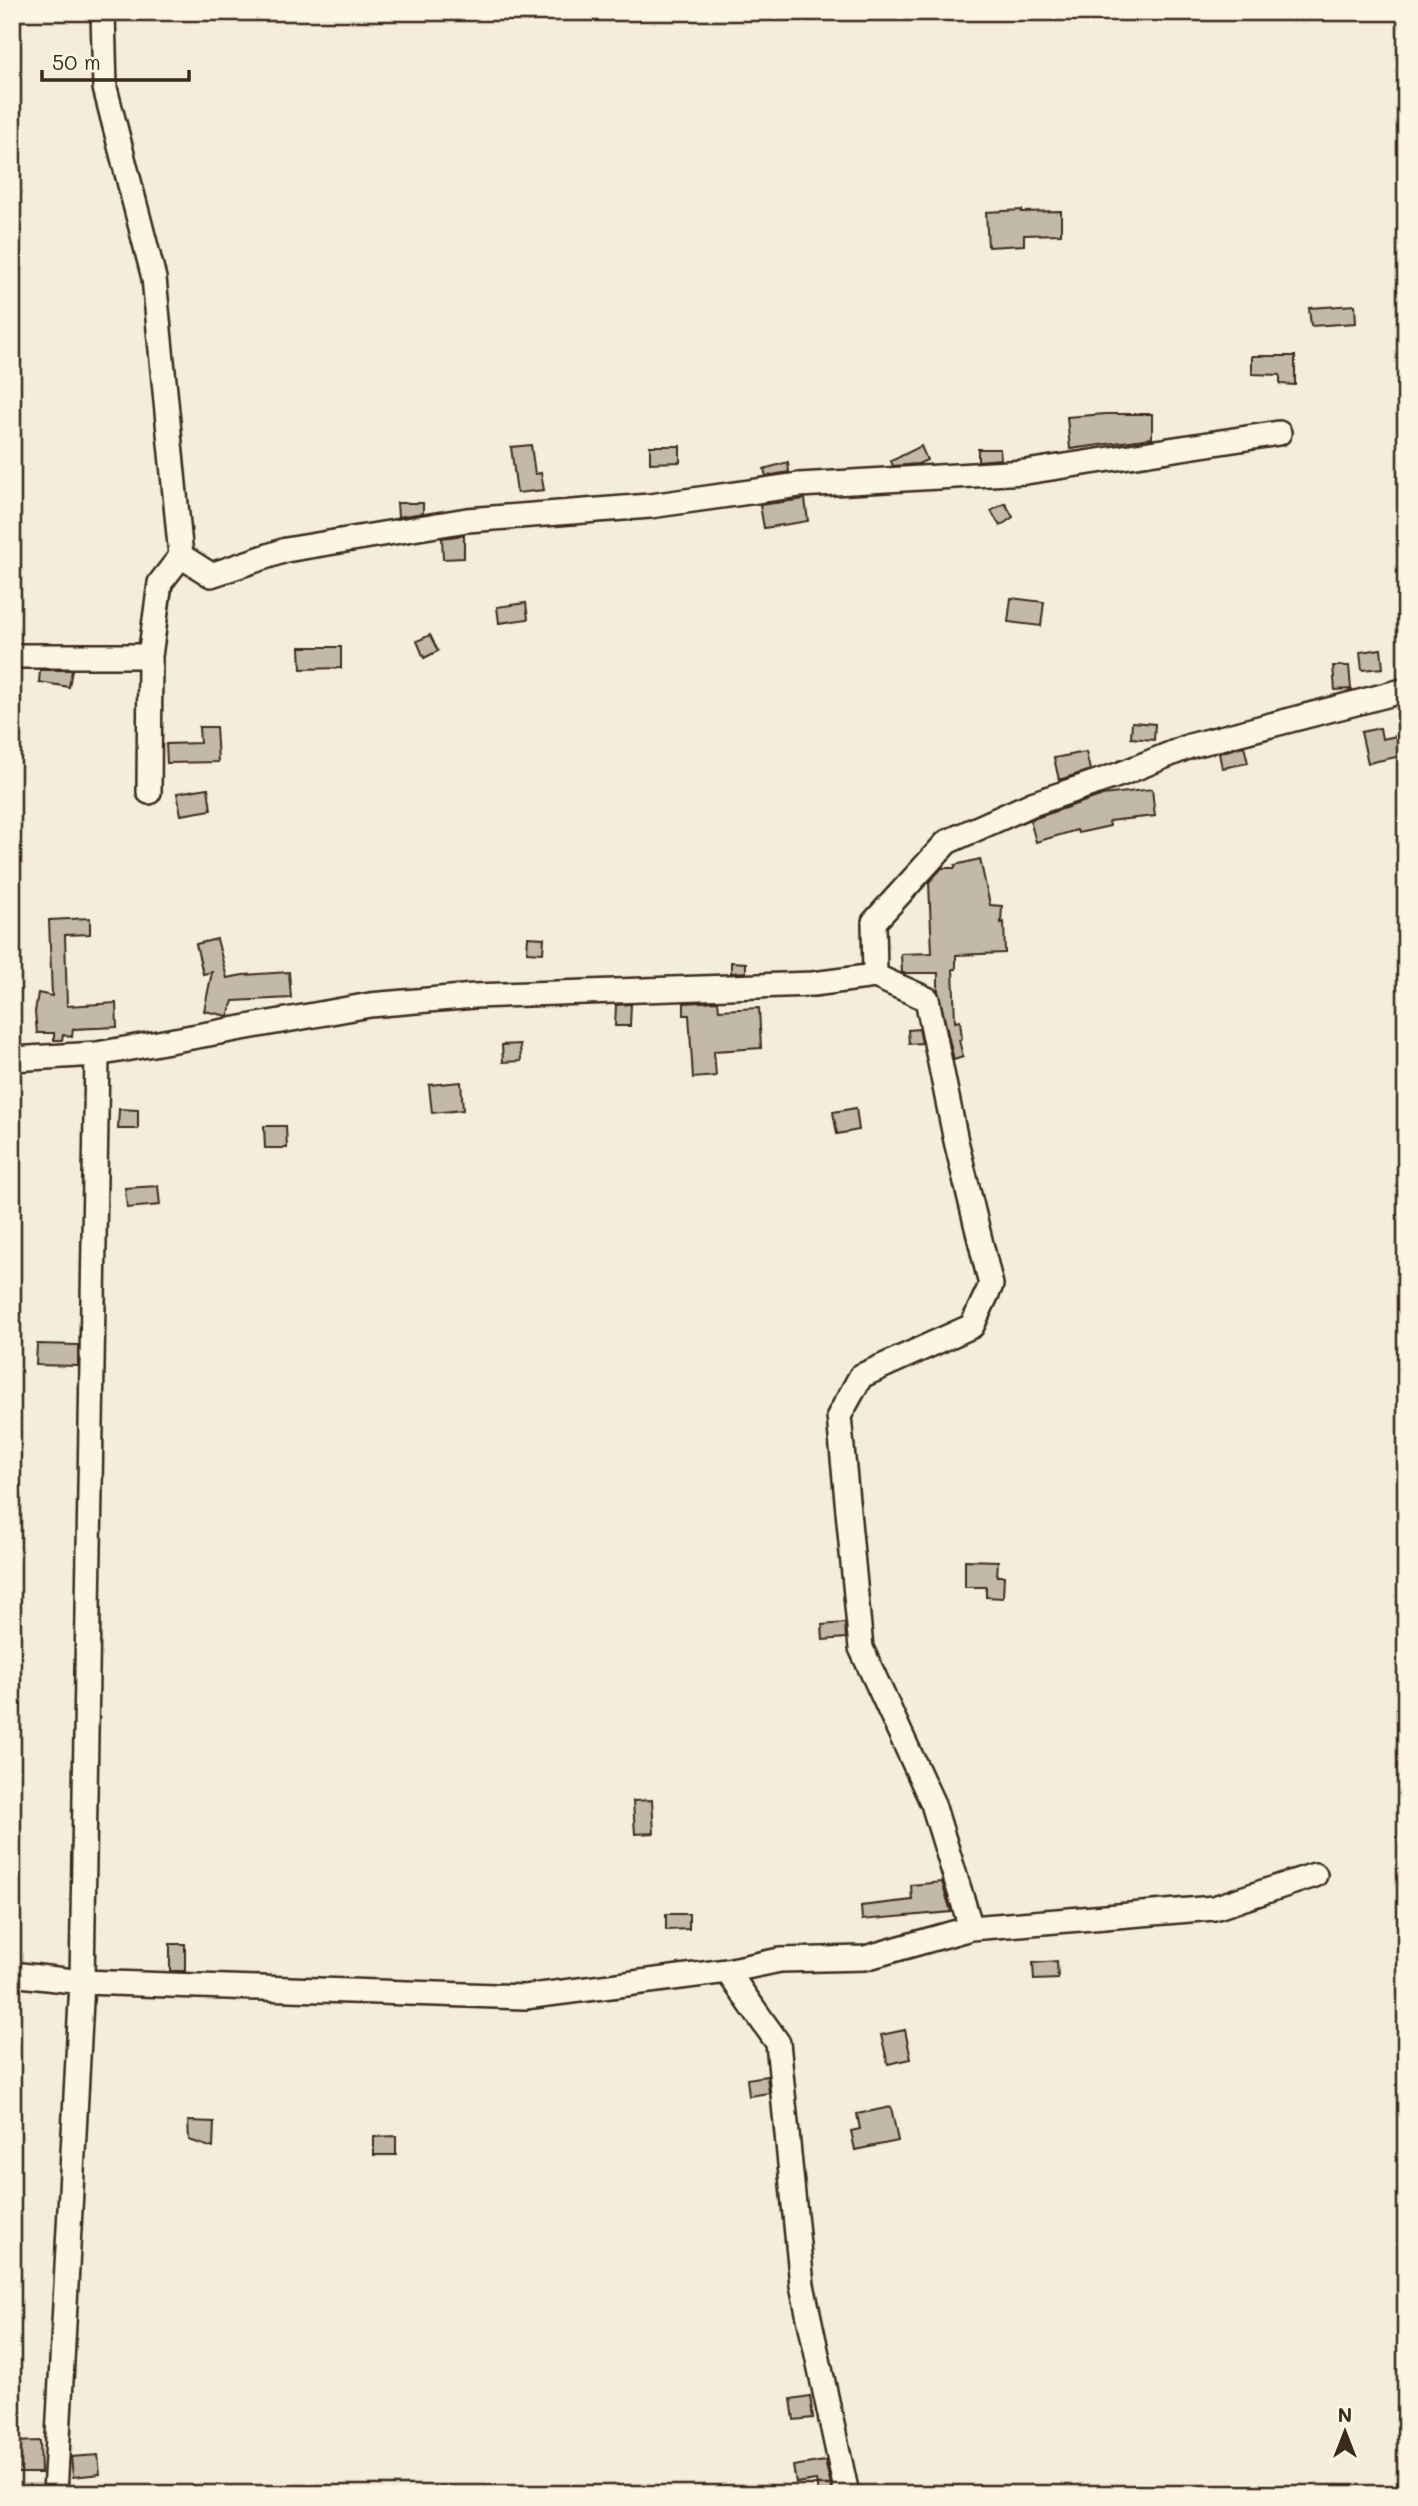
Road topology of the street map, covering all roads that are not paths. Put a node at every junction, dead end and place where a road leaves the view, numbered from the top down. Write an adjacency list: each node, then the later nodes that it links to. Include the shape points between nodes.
1 (103, 12): 3 (street, via 105,88 154,278)
2 (1279, 433): 3 (street, via 1026,472 799,485 650,506 467,520 286,550 211,575)
3 (181, 556): 5 (street, via 160,583)
4 (12, 656): 5 (street)
5 (150, 656): 7 (street)
6 (1406, 690): 8 (street, via 1190,746 1032,804 947,842 874,922)
7 (149, 792)
8 (875, 976): 9 (street, via 813,984 474,996 370,1006); 12 (street, via 927,999 991,1285 972,1326 861,1376 839,1416 861,1648 933,1804)
9 (97, 1054): 10 (street); 15 (street)
10 (12, 1059)
11 (1315, 1875): 12 (street, via 1214,1908)
12 (971, 1928): 13 (street, via 865,1958 779,1959)
13 (727, 1971): 15 (street, via 525,1997); 17 (street, via 778,2043 802,2285)
14 (12, 1974): 15 (street)
15 (82, 1982): 16 (street)
16 (55, 2494)
17 (847, 2494)

